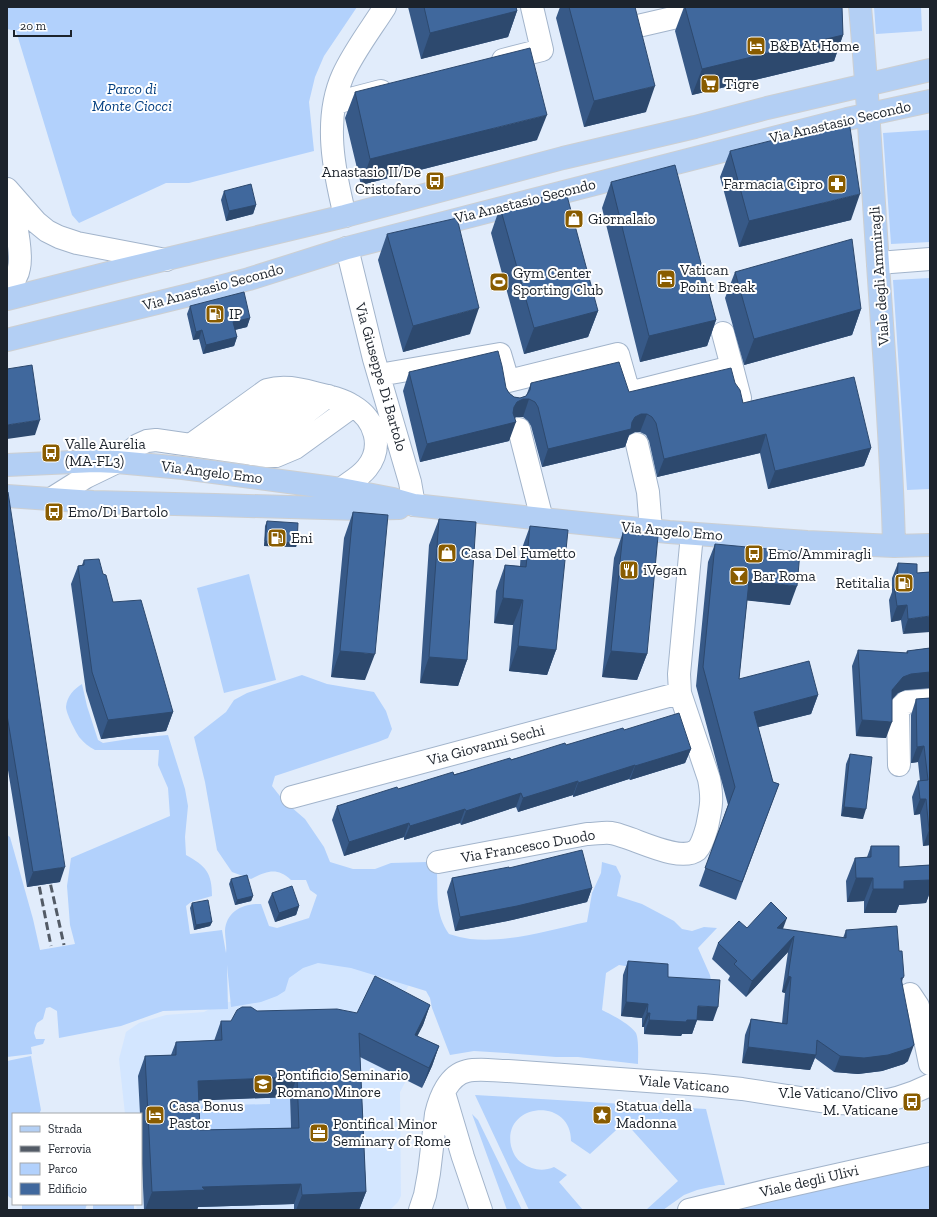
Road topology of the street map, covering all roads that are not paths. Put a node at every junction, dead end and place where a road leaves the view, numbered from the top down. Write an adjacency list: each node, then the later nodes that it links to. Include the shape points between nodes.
1 (385, 7): 11 (street, via 344,73)
2 (532, 7): 6 (street, via 542,50)
3 (720, 7): 5 (street)
4 (860, 7): 8 (main road, Viale degli Ammiragli)
5 (638, 26)
6 (481, 66)
7 (930, 70): 8 (main road, Via Anastasio Secondo)
8 (867, 84): 12 (main road, Viale degli Ammiragli); 14 (main road, Via Anastasio Secondo, via 563,158)
9 (404, 85): 11 (street)
10 (930, 101): 12 (main road, Via Anastasio Secondo)
11 (334, 103): 14 (street, via 334,154)
12 (868, 114): 15 (main road, Via Anastasio Secondo); 18 (main road, Viale degli Ammiragli)
13 (8, 191): 17 (street, via 36,222 59,237 77,243); 19 (street, via 20,258 18,272)
14 (345, 216): 17 (main road, Via Anastasio Secondo)
15 (347, 248): 22 (main road, Via Anastasio Secondo, via 249,279); 24 (street, Via Giuseppe Di Bartolo)
16 (930, 258): 18 (street)
17 (166, 260): 20 (main road, Via Anastasio Secondo)
18 (878, 263): 44 (main road, Viale degli Ammiragli)
19 (7, 290)
20 (7, 299)
21 (723, 333): 23 (street)
22 (7, 340)
23 (732, 366): 24 (street, via 630,401 618,354 510,391 500,354); 27 (street)
24 (379, 375): 39 (street, Via Giuseppe Di Bartolo, via 410,482)
25 (301, 390): 26 (street); 30 (street, via 284,387 267,390); 32 (street)
26 (328, 396): 28 (street); 33 (street)
27 (740, 398)
28 (353, 406): 33 (street, via 291,450 276,456); 36 (street, via 370,423 377,443 368,467 358,478)
29 (519, 430): 40 (street)
30 (192, 444): 32 (street); 34 (street, via 152,439 138,445)
31 (637, 444): 41 (street, via 648,492)
32 (222, 449): 33 (street)
33 (252, 454)
34 (117, 462): 35 (main road, Via Angelo Emo); 36 (main road, Via Angelo Emo); 38 (street, via 86,477)
35 (7, 465)
36 (341, 488): 39 (main road, Via Angelo Emo)
37 (7, 496): 38 (main road, Via Angelo Emo)
38 (51, 499): 39 (main road, Via Angelo Emo, via 360,509 402,508)
39 (414, 505): 40 (main road, Via Angelo Emo)
40 (542, 519): 41 (main road, Via Angelo Emo)
41 (650, 530): 42 (main road, Via Angelo Emo)
42 (692, 534): 44 (main road, Via Angelo Emo); 45 (street, Via Francesco Duodo, via 679,674)
43 (930, 545): 44 (main road, Via Angelo Emo)
44 (894, 546)
45 (680, 693): 48 (street, Via Giovanni Sechi); 49 (street, Via Francesco Duodo, via 711,790 712,804 706,831 696,851 677,854 611,833 587,834)
46 (930, 700): 47 (street, via 906,702 898,710)
47 (899, 765)
48 (292, 797)
49 (438, 862)
50 (910, 994): 51 (street, via 918,1006)
51 (930, 1064)
52 (930, 1085): 53 (street, Viale Vaticano, via 888,1100 847,1104 703,1085 478,1070 458,1075)
53 (444, 1093): 55 (street, Viale Vaticano, via 436,1114); 58 (street)
54 (930, 1154): 59 (street, Viale degli Ulivi)
55 (429, 1173): 56 (street, Viale Vaticano); 57 (street, Viale Vaticano)
56 (420, 1210)
57 (437, 1210)
58 (481, 1210)
59 (689, 1210)

